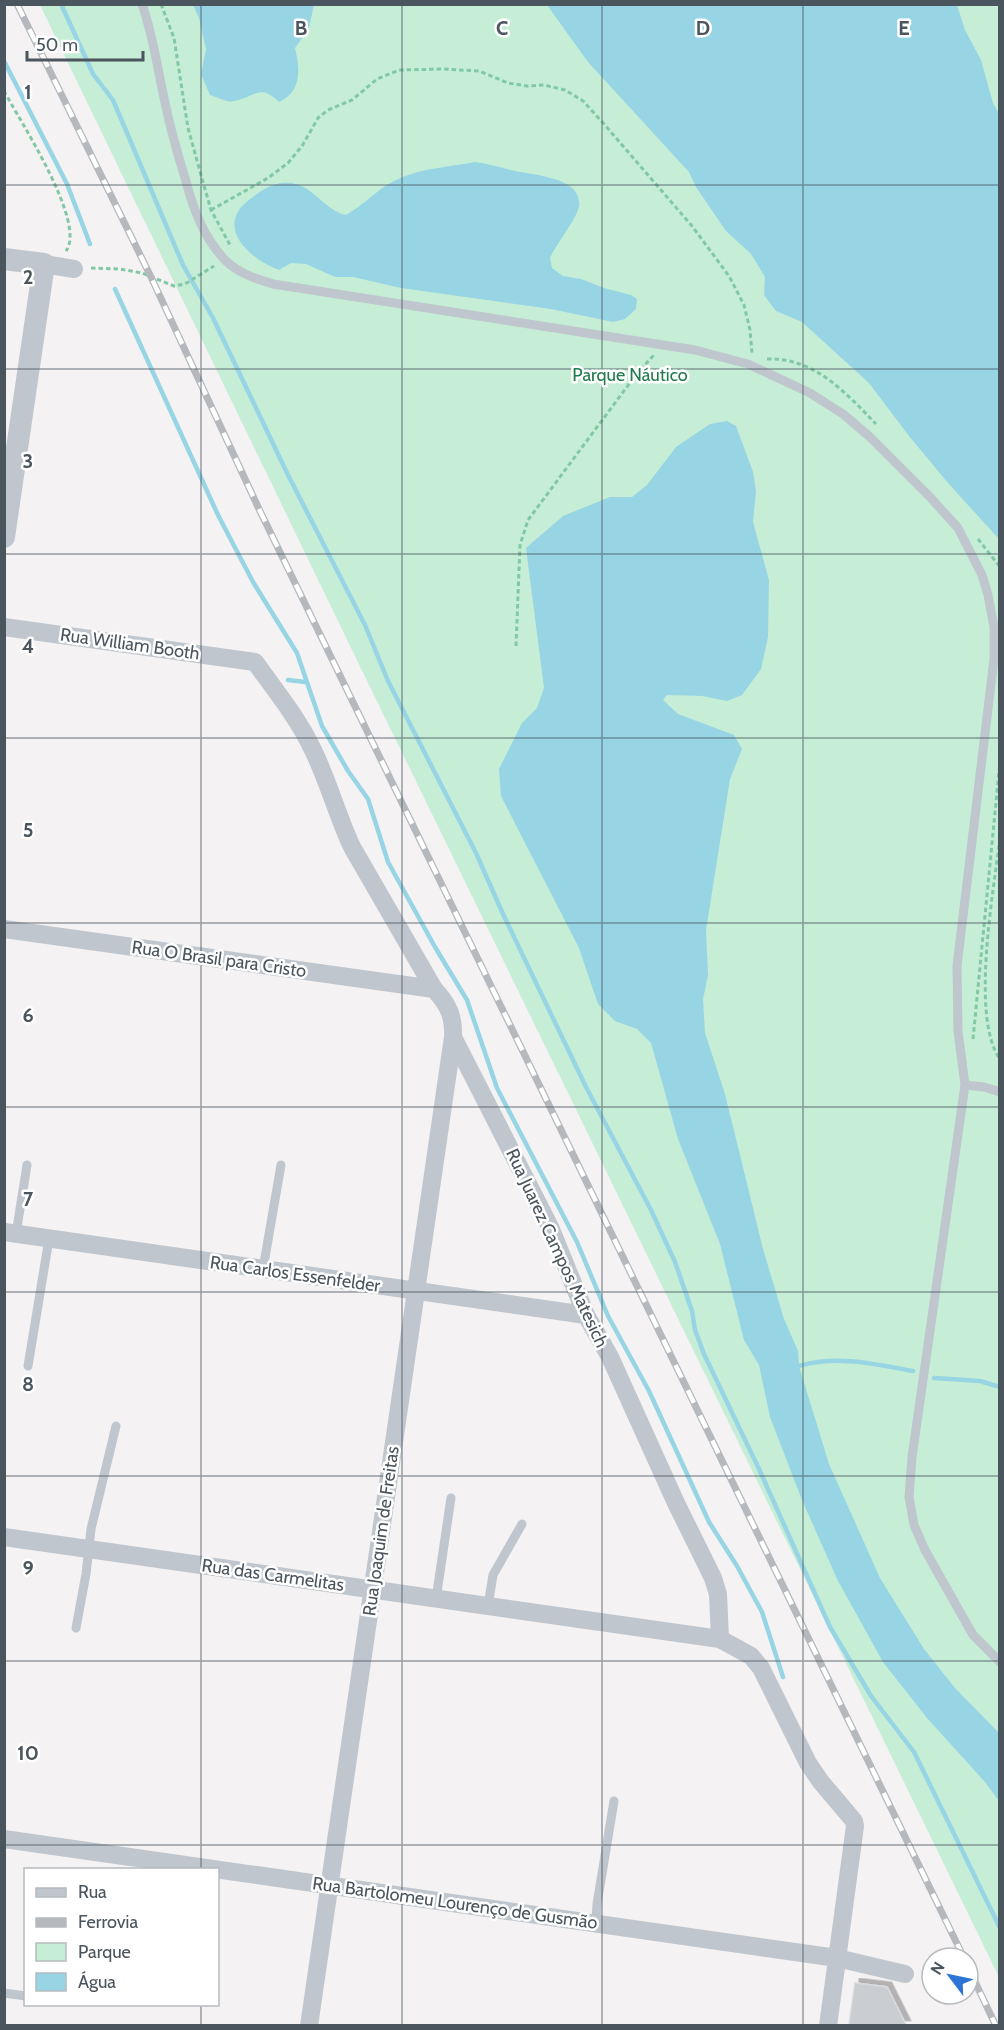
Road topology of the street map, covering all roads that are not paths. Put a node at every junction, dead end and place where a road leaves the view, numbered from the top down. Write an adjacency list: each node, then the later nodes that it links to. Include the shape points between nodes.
1 (142, 4): 12 (lane, via 191,201 204,234 235,268 273,284 695,350 748,364 810,393 843,414 929,495 958,528 982,575 994,627 994,659 957,966 958,1031)
2 (4, 259): 3 (street)
3 (44, 264): 4 (street); 5 (street)
4 (74, 269)
5 (11, 443): 6 (street)
6 (4, 537)
7 (4, 627): 8 (street, Rua William Booth)
8 (255, 662): 10 (street, Rua Juarez Campos Matesich, via 313,748 352,848)
9 (4, 928): 10 (street, Rua O Brasil para Cristo)
10 (434, 989): 11 (street, Rua Juarez Campos Matesich, via 450,1008)
11 (453, 1037): 19 (street, Rua Joaquim de Freitas); 20 (street, Rua Juarez Campos Matesich, via 550,1227)
12 (965, 1085): 13 (lane); 32 (lane, via 909,1497 914,1525 925,1550 973,1635)
13 (999, 1092)
14 (27, 1165): 16 (lane)
15 (282, 1165): 18 (lane)
16 (10, 1233): 17 (street, Rua Carlos Essenfelder)
17 (49, 1239): 18 (street, Rua Carlos Essenfelder); 21 (lane)
18 (263, 1269): 19 (street, Rua Carlos Essenfelder)
19 (416, 1291): 20 (street, Rua Carlos Essenfelder); 27 (street, Rua Joaquim de Freitas)
20 (586, 1315): 31 (street, Rua Juarez Campos Matesich, via 610,1357 713,1578 718,1594)
21 (28, 1366)
22 (116, 1426): 26 (lane)
23 (451, 1498): 28 (lane)
24 (522, 1524): 29 (lane, via 493,1575)
25 (4, 1537): 26 (street, Rua das Carmelitas)
26 (88, 1549): 27 (street, Rua das Carmelitas); 30 (lane)
27 (373, 1589): 28 (street, Rua das Carmelitas); 38 (street, Rua Joaquim de Freitas)
28 (436, 1599): 29 (street, Rua das Carmelitas)
29 (488, 1606): 31 (street, Rua das Carmelitas)
30 (76, 1628)
31 (720, 1639): 40 (street, via 751,1656 761,1668 808,1763 854,1821)
32 (999, 1662)
33 (614, 1801): 39 (lane)
34 (4, 1839): 35 (street, Rua Bartolomeu Lourenço de Gusmão)
35 (130, 1863): 36 (street, Rua Bartolomeu Lourenço de Gusmão)
36 (175, 1868)
37 (219, 1873): 38 (street, Rua Bartolomeu Lourenço de Gusmão)
38 (330, 1885): 39 (street, Rua Bartolomeu Lourenço de Gusmão); 44 (street, Rua Joaquim de Freitas)
39 (596, 1923): 40 (street, Rua Bartolomeu Lourenço de Gusmão)
40 (837, 1958): 41 (street, Rua Bartolomeu Lourenço de Gusmão); 45 (street)
41 (905, 1974)
42 (4, 1993): 43 (lane)
43 (24, 1996)
44 (309, 2025)
45 (828, 2025)

